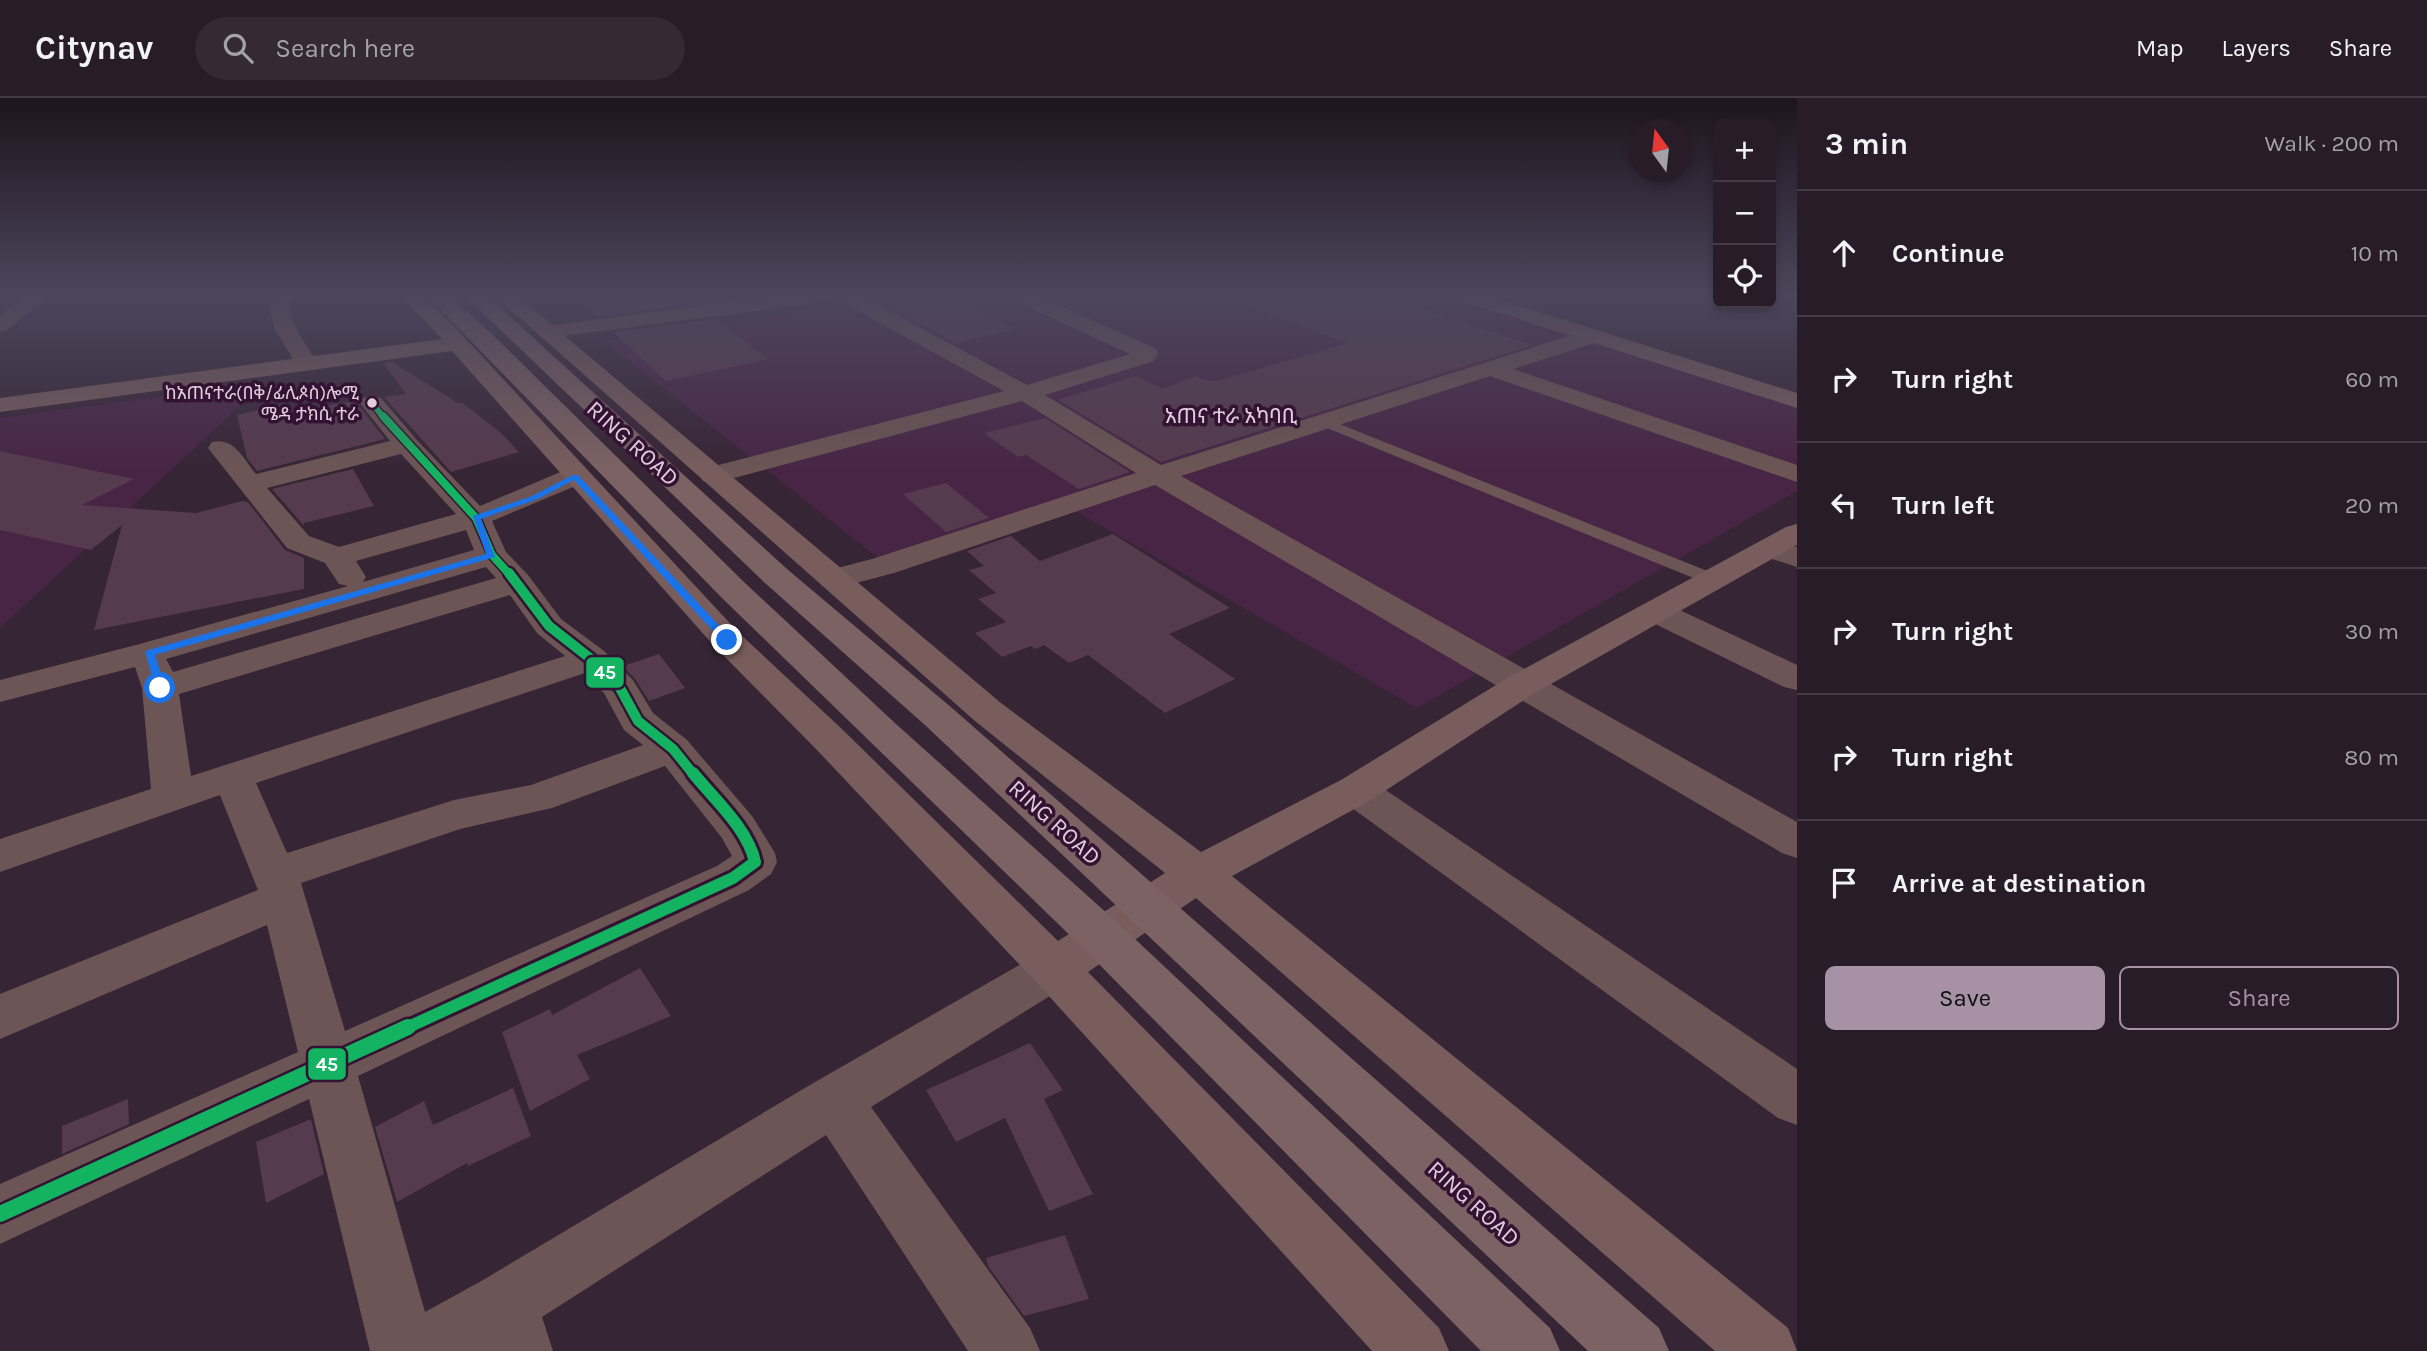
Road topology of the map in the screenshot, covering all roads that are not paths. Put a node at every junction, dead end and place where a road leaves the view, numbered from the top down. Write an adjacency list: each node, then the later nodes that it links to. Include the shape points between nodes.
1 (300, 351): 11 (street)
2 (404, 351): 11 (main road)
3 (464, 351): 22 (main road)
4 (497, 351): 48 (highway, RING ROAD, via 842,695)
5 (535, 351): 47 (highway, RING ROAD, via 776,576)
6 (570, 351): 21 (main road)
7 (949, 351): 13 (street)
8 (1144, 351): 13 (street, via 1147,353 1139,359)
9 (1548, 351): 12 (street)
10 (1642, 351): 14 (main road)
11 (308, 365): 16 (main road)
12 (1494, 370): 17 (street); 20 (street)
13 (1025, 393): 21 (street); 23 (street)
14 (1797, 401)
15 (372, 403): 18 (street)
16 (0, 405)
17 (1327, 423): 23 (street); 30 (lane)
18 (407, 445): 24 (street); 25 (street)
19 (221, 448): 24 (street)
20 (1797, 474)
21 (713, 475): 29 (main road)
22 (575, 477): 25 (street); 49 (main road, via 727,640)
23 (1160, 477): 29 (street); 37 (street)
24 (249, 484): 28 (street, via 298,542)
25 (476, 518): 27 (street); 28 (street)
26 (1788, 547): 30 (main road)
27 (492, 555): 31 (street); 32 (street)
28 (337, 557): 32 (street)
29 (833, 579): 45 (main road, via 988,712)
30 (1714, 580): 33 (main road)
31 (517, 582): 34 (street, via 549,626); 35 (street)
32 (360, 594): 35 (street)
33 (1657, 612): 36 (street); 37 (main road)
34 (591, 659): 39 (street, via 620,688 639,721); 40 (street)
35 (155, 671): 38 (street); 42 (street)
36 (1797, 679)
37 (1522, 685): 41 (main road); 43 (street)
38 (0, 691)
39 (673, 749): 46 (street, via 537,798 454,815); 51 (street, via 737,827 755,863 733,878)
40 (233, 776): 42 (street); 46 (street)
41 (1356, 790): 45 (main road); 53 (street)
42 (173, 798): 44 (street)
43 (1797, 842)
44 (0, 856)
45 (1198, 874): 47 (main road); 62 (main road)
46 (279, 887): 50 (street); 51 (street)
47 (1149, 907): 48 (main road); 61 (highway, RING ROAD)
48 (1102, 937): 49 (main road); 60 (highway, RING ROAD)
49 (1054, 969): 52 (street); 59 (main road)
50 (0, 1017)
51 (328, 1062): 54 (street); 56 (street)
52 (834, 1100): 55 (street); 58 (street)
53 (1797, 1100)
54 (0, 1214)
55 (513, 1327): 57 (street)
56 (403, 1351)
57 (419, 1351)
58 (1007, 1351)
59 (1416, 1351)
60 (1527, 1351)
61 (1636, 1351)
62 (1765, 1351)

